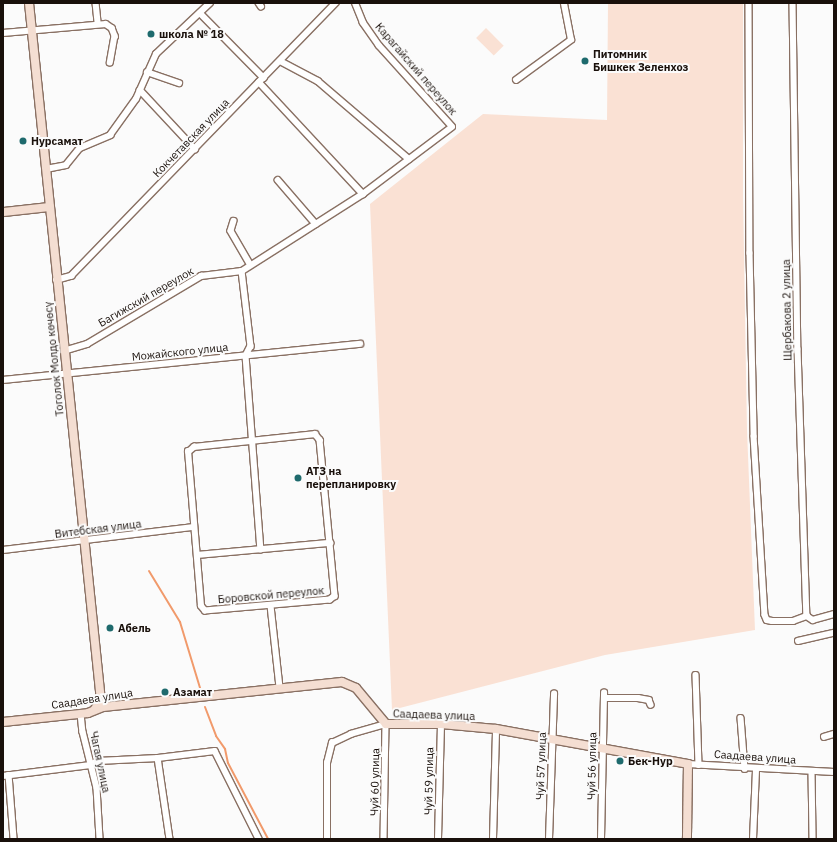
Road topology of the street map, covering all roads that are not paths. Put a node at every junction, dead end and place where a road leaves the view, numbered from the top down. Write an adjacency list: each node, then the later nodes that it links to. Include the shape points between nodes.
1 (29, 3): 11 (main road, Тоголок Молдо көчөсү)
2 (96, 3): 10 (street)
3 (210, 3): 9 (street)
4 (356, 3): 21 (street, Карагайский переулок, via 363,23 379,46)
5 (564, 3): 17 (street, via 571,40)
6 (749, 3): 48 (street, via 753,428 765,615 767,620 772,621 793,621)
7 (793, 3): 48 (street, Щербакова 2 улица, via 798,334)
8 (333, 4): 13 (street, Кокчетавская улица)
9 (200, 13): 15 (street, via 156,54); 16 (street)
10 (98, 23): 11 (street); 14 (street, via 108,25 114,32)
11 (32, 30): 12 (street); 24 (main road, Тоголок Молдо көчөсү)
12 (3, 33)
13 (280, 61): 16 (street, Кокчетавская улица); 23 (street, via 318,81)
14 (110, 63)
15 (147, 72): 19 (street); 20 (street)
16 (264, 78): 18 (street, Кокчетавская улица)
17 (516, 80)
18 (259, 82): 22 (street, Кокчетавская улица); 26 (street)
19 (179, 83)
20 (140, 90): 22 (street); 24 (street, via 110,135 80,148 66,165)
21 (452, 126): 23 (street, Багижский переулок)
22 (195, 149): 33 (street, Кокчетавская улица, via 71,276)
23 (409, 158): 26 (street, Багижский переулок)
24 (46, 169): 27 (main road, Тоголок Молдо көчөсү)
25 (278, 180): 30 (street)
26 (363, 194): 30 (street, Багижский переулок)
27 (50, 207): 28 (main road); 33 (main road, Тоголок Молдо көчөсү)
28 (3, 212)
29 (234, 221): 31 (street, via 231,231)
30 (316, 224): 31 (street, Багижский переулок)
31 (251, 265): 32 (street, Багижский переулок)
32 (242, 271): 35 (street, Багижский переулок, via 201,276 87,344); 36 (street, via 251,346)
33 (56, 280): 35 (main road, Тоголок Молдо көчөсү)
34 (360, 344): 36 (street, Можайского улица)
35 (64, 350): 37 (main road, Тоголок Молдо көчөсү)
36 (246, 356): 37 (street, Можайского улица); 39 (street)
37 (67, 374): 38 (street, Можайского улица); 41 (main road, Тоголок Молдо көчөсү)
38 (3, 380)
39 (252, 441): 40 (street, Боровской переулок, via 194,447 188,452); 42 (street, Боровской переулок, via 315,434 320,438); 43 (street)
40 (194, 527): 41 (street, Витебская улица); 45 (street, Боровской переулок)
41 (84, 540): 44 (street, Витебская улица); 55 (main road, Тоголок Молдо көчөсү, via 101,701)
42 (330, 543): 43 (street); 46 (street, Боровской переулок, via 335,593 333,599)
43 (261, 549): 45 (street)
44 (3, 550)
45 (197, 555): 46 (street, Боровской переулок, via 201,606 205,611)
46 (271, 606): 52 (street)
47 (834, 614): 48 (street, via 813,620)
48 (807, 616)
49 (834, 633): 50 (street)
50 (798, 642)
51 (696, 675): 69 (street)
52 (280, 688): 55 (main road, Саадаева улица); 59 (main road, Саадаева улица, via 342,682 356,688)
53 (554, 694): 64 (street, Чуй 57 улица)
54 (651, 705): 65 (street, Чуй 56 улица, via 650,700 604,696)
55 (94, 710): 56 (main road, Саадаева улица)
56 (81, 714): 58 (main road, Саадаева улица); 68 (street, Чагая улица)
57 (741, 718): 70 (street)
58 (3, 722)
59 (386, 724): 60 (main road, Саадаева улица); 79 (street, via 351,734 332,743 327,763); 80 (street, Чуй 60 улица)
60 (441, 724): 61 (main road, Саадаева улица); 81 (street, Чуй 59 улица)
61 (496, 729): 64 (main road, Саадаева улица); 82 (street)
62 (834, 734): 63 (street)
63 (824, 737)
64 (552, 738): 65 (main road, Саадаева улица); 83 (street, Чуй 57 улица)
65 (603, 747): 67 (main road, Саадаева улица); 84 (street, Чуй 56 улица)
66 (158, 758): 68 (street, via 98,760); 77 (street); 78 (street, via 215,751)
67 (688, 764): 69 (street, Саадаева улица); 85 (main road)
68 (90, 765): 74 (street); 76 (street, Чагая улица, via 97,788)
69 (699, 765): 70 (street, Саадаева улица)
70 (745, 769): 71 (street, Саадаева улица)
71 (756, 770): 72 (street, Саадаева улица); 86 (street)
72 (812, 772): 73 (street, Саадаева улица); 87 (street)
73 (834, 772)
74 (6, 776): 75 (street)
75 (14, 839)
76 (100, 839)
77 (170, 839)
78 (259, 839)
79 (327, 839)
80 (384, 839)
81 (438, 839)
82 (494, 839)
83 (549, 839)
84 (601, 839)
85 (687, 839)
86 (753, 839)
87 (813, 839)

